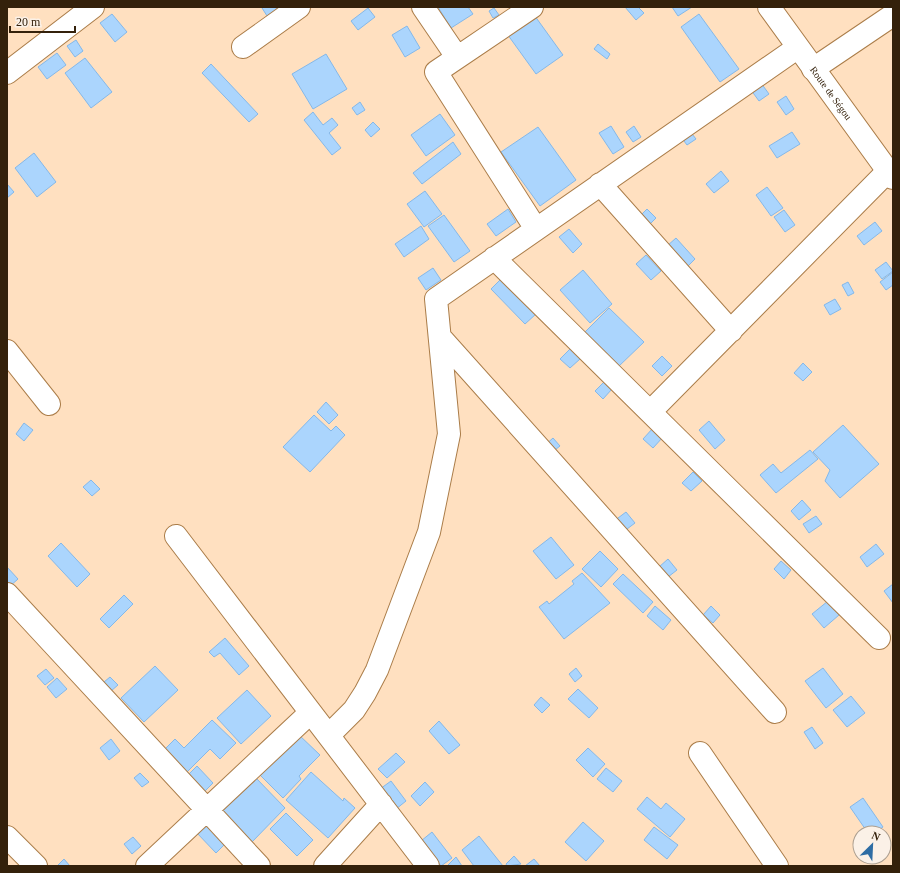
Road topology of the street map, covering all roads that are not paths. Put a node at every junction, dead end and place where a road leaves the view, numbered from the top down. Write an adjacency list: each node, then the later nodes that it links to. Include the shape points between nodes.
1 (93, 7): 11 (main road)
2 (299, 7): 7 (main road)
3 (423, 7): 9 (main road)
4 (532, 7): 9 (main road)
5 (769, 7): 8 (main road, Route de Ségou)
6 (893, 15): 10 (main road)
7 (243, 47)
8 (797, 48): 10 (main road, Route de Ségou); 13 (main road)
9 (457, 58): 14 (main road, via 436,72)
10 (813, 69): 12 (main road, Route de Ségou)
11 (7, 73)
12 (890, 174): 16 (main road)
13 (600, 184): 14 (main road); 16 (main road)
14 (536, 229): 15 (main road)
15 (494, 258): 17 (main road, via 436,299); 20 (main road)
16 (730, 331): 20 (main road)
17 (440, 337): 24 (main road); 26 (main road, via 449,434 429,532 377,670 354,710)
18 (7, 351): 19 (main road)
19 (49, 404)
20 (650, 412): 23 (main road)
21 (176, 536): 25 (main road)
22 (7, 594): 29 (main road)
23 (879, 638)
24 (775, 712)
25 (310, 713): 26 (main road); 29 (main road)
26 (329, 735): 28 (main road)
27 (700, 753): 36 (main road)
28 (381, 804): 34 (main road); 35 (main road)
29 (207, 810): 32 (main road); 33 (main road)
30 (7, 837): 31 (main road)
31 (36, 866)
32 (147, 866)
33 (259, 866)
34 (325, 866)
35 (428, 866)
36 (777, 866)

